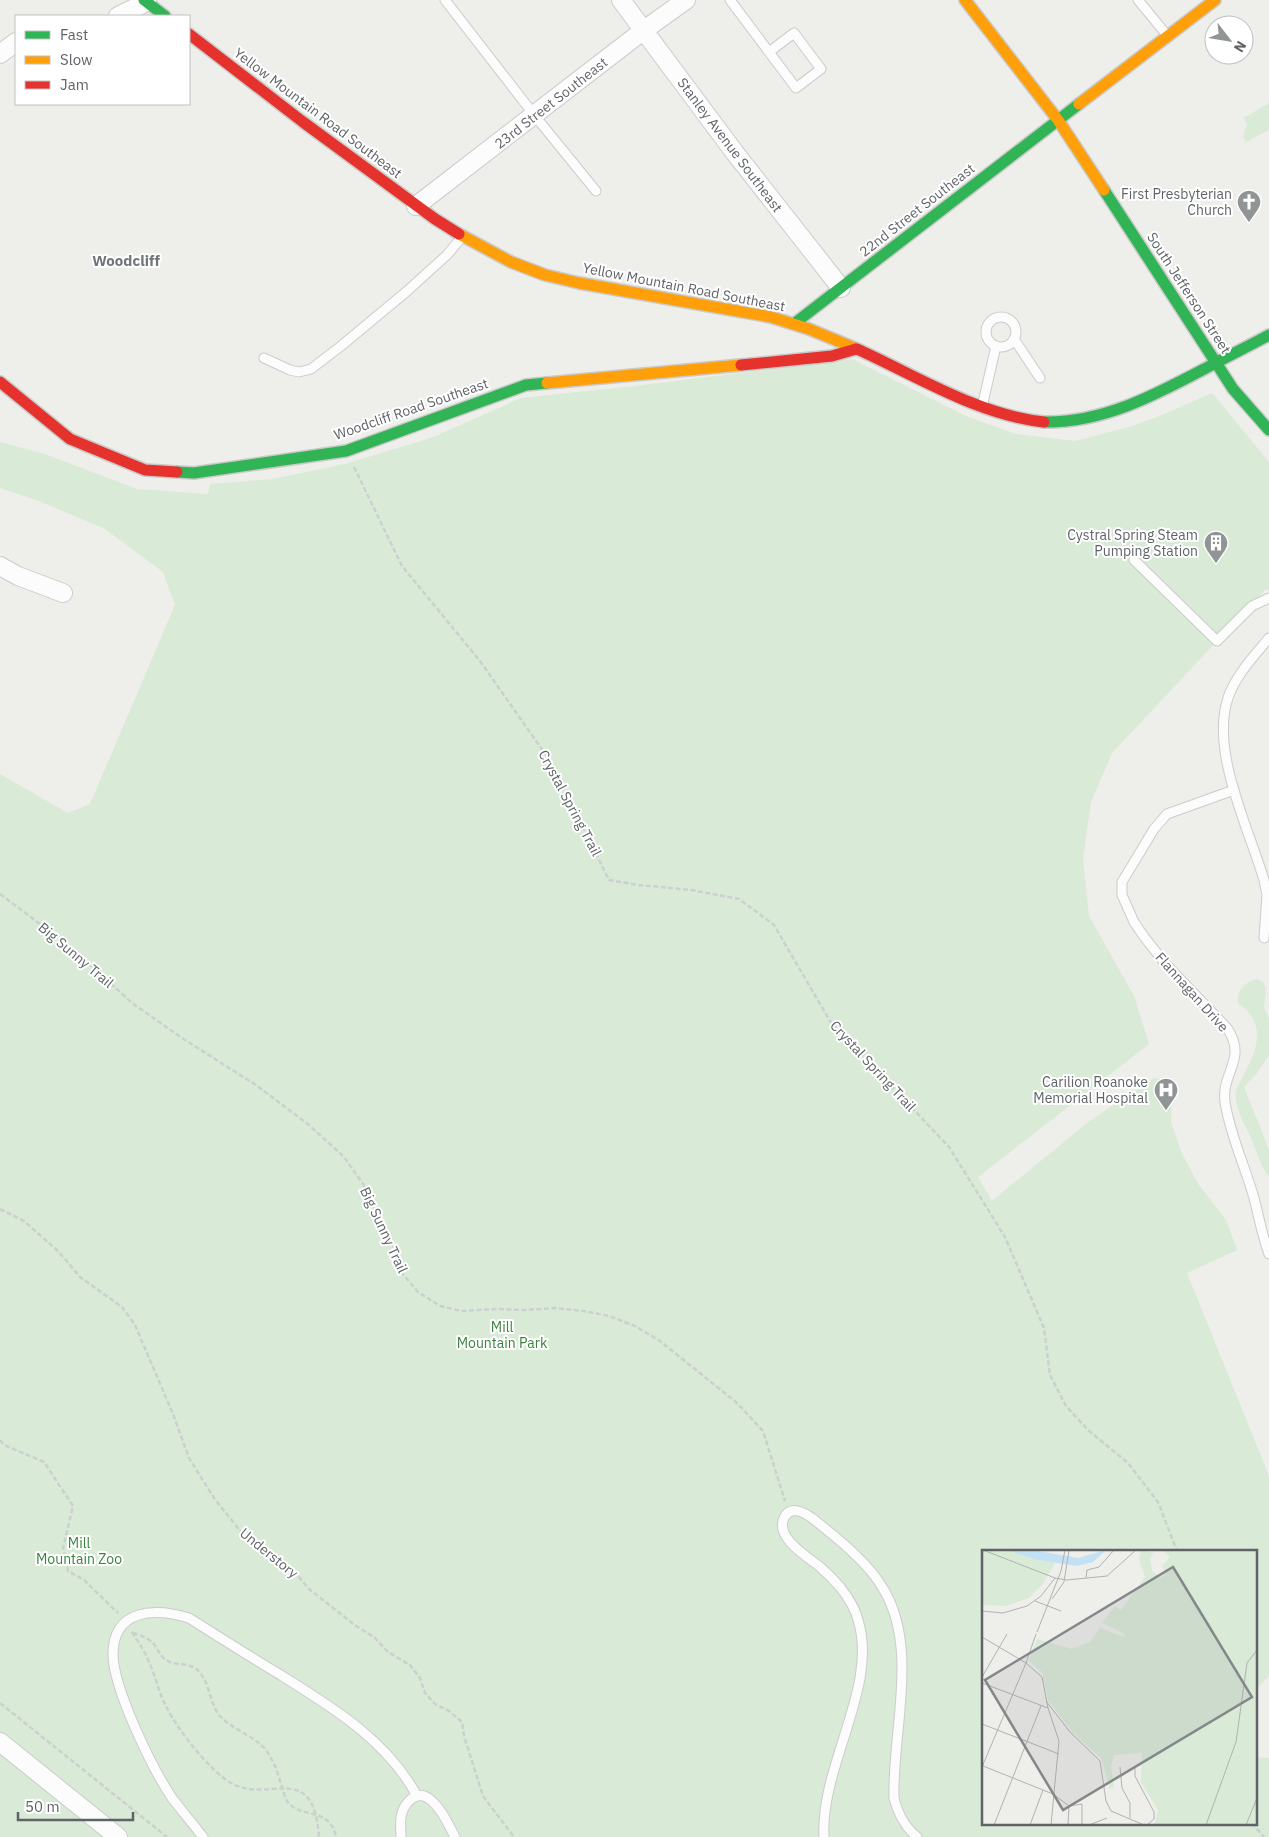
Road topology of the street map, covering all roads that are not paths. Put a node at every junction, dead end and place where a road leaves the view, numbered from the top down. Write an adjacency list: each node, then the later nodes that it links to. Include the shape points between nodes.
1 (445, 0): 17 (lane)
2 (622, 0): 11 (street, Stanley Avenue Southeast)
3 (686, 0): 11 (street, 23rd Street Southeast)
4 (730, 0): 15 (lane)
5 (965, 0): 18 (street, South Jefferson Street)
6 (1138, 0): 13 (lane)
7 (1215, 0): 13 (street, 22nd Street Southeast)
8 (147, 1): 9 (street); 10 (street)
9 (120, 15)
10 (164, 15)
11 (644, 30): 17 (street, 23rd Street Southeast); 22 (street, Stanley Avenue Southeast)
12 (190, 35): 20 (street, Yellow Mountain Road Southeast)
13 (1168, 36): 18 (street, 22nd Street Southeast)
14 (15, 43): 16 (street)
15 (768, 52): 15 (lane, via 796,88 822,69 794,33)
16 (0, 54)
17 (535, 116): 19 (lane); 20 (street, 23rd Street Southeast)
18 (1058, 120): 22 (street, 22nd Street Southeast); 29 (street, South Jefferson Street)
19 (596, 191)
20 (416, 206): 21 (street, Yellow Mountain Road Southeast)
21 (462, 237): 23 (street, Yellow Mountain Road Southeast, via 544,275); 28 (lane, via 406,292 311,369 290,370)
22 (841, 288): 23 (street, 22nd Street Southeast)
23 (795, 323): 27 (street, Yellow Mountain Road Southeast)
24 (1269, 334): 29 (street, Yellow Mountain Road Southeast)
25 (1014, 339): 26 (lane, via 1008,345); 26 (lane, via 1013,322 1005,317 995,318 988,324 986,334); 30 (lane)
26 (996, 346): 32 (lane)
27 (856, 348): 31 (street, Woodcliff Road Southeast, via 832,356 526,385 346,450 194,473 145,470 70,439); 32 (street, Yellow Mountain Road Southeast)
28 (264, 358)
29 (1217, 362): 32 (street, Yellow Mountain Road Southeast, via 1168,388 1089,418 1041,422); 33 (street, South Jefferson Street, via 1233,388)
30 (1040, 378)
31 (0, 382)
32 (982, 407)
33 (1269, 430)
34 (1134, 560): 37 (lane, via 1217,641 1252,606)
35 (0, 566): 36 (street, via 26,580)
36 (63, 593)
37 (1269, 598)
38 (1269, 638): 39 (lane, via 1236,681 1223,717 1225,756)
39 (1234, 790): 40 (lane, via 1264,880 1267,895); 41 (lane, Flannagan Drive, via 1167,814 1154,829 1122,882 1122,895 1134,922 1154,950 1234,1039 1236,1050 1225,1088 1225,1101)
40 (1264, 938)
41 (1269, 1254)
42 (0, 1742): 44 (street)
43 (417, 1796): 45 (lane, via 400,1770 373,1740 324,1702 189,1618 157,1612 140,1614 125,1621 114,1640 113,1656 118,1681 147,1752 172,1797); 46 (lane, via 410,1798 404,1808); 47 (lane, via 427,1797 438,1808)
44 (118, 1837)
45 (203, 1837)
46 (401, 1837)
47 (455, 1837)
48 (824, 1837): 49 (lane, via 825,1799 858,1687 862,1641 858,1620 840,1586 790,1543 782,1531 784,1517 788,1512 796,1511 804,1512 870,1570 890,1603 900,1647 901,1686 894,1798 905,1825)
49 (917, 1837)

